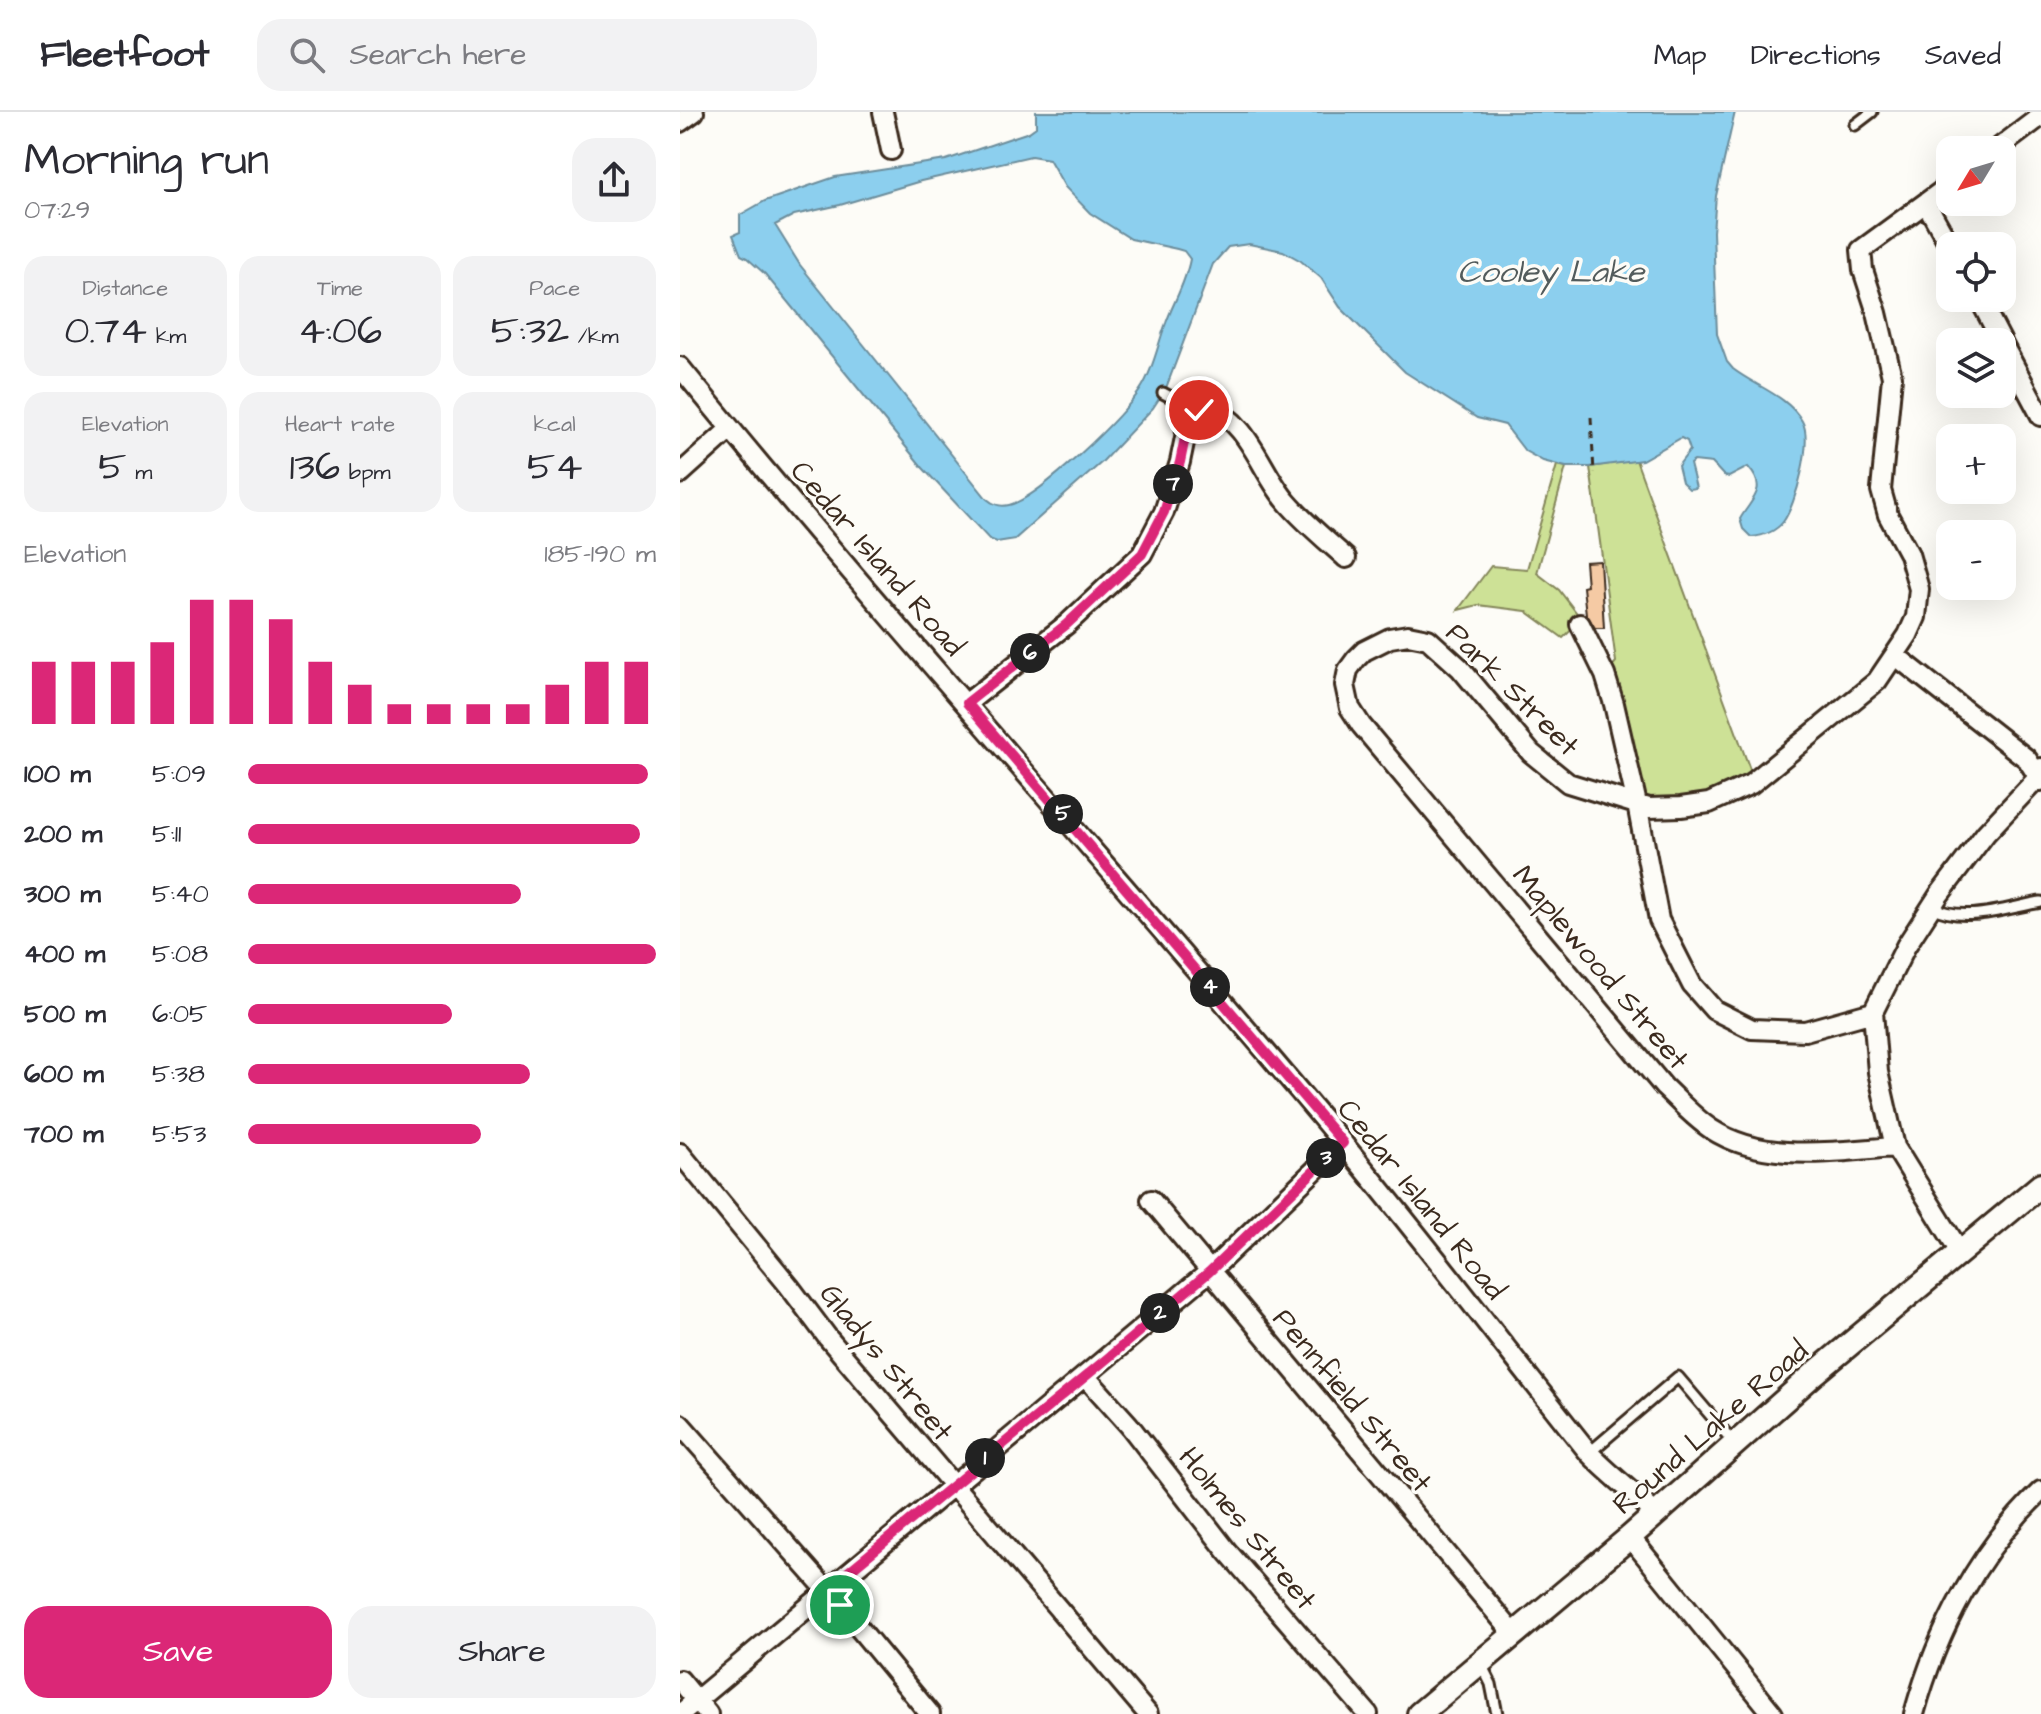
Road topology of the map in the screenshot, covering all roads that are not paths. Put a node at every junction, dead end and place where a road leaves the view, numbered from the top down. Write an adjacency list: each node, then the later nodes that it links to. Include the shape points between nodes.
1 (694, 112): 5 (street)
2 (883, 112): 8 (street)
3 (1872, 112): 6 (lane)
4 (2041, 116): 7 (street)
5 (680, 122)
6 (1855, 125)
7 (2015, 136)
8 (891, 150)
9 (1936, 196): 10 (street)
10 (1926, 203): 11 (street); 21 (street, Park Street, via 1861,250 1892,377 1881,490 1919,589 1916,617)
11 (1942, 232)
12 (680, 367): 17 (street, Cedar Island Road)
13 (2016, 369): 16 (street)
14 (1163, 393): 15 (lane)
15 (1196, 412): 19 (street, via 1209,407 1233,422 1289,505); 23 (street, via 1188,423 1164,512 1142,554 1067,624)
16 (2041, 416)
17 (730, 429): 18 (street); 23 (street, Cedar Island Road)
18 (680, 474)
19 (1346, 558)
20 (1580, 624): 25 (street, via 1605,675)
21 (1896, 656): 24 (street, via 2027,759); 25 (street, Park Street, via 1877,681 1751,784 1709,803 1649,808)
22 (1345, 685): 25 (street, Park Street, via 1356,659 1377,644 1408,635 1428,639 1460,668 1531,753 1568,783); 30 (street, Maplewood Street, via 1361,725 1664,1087 1711,1129 1755,1149 1809,1153)
23 (967, 703): 29 (street, Cedar Island Road)
24 (2040, 775): 27 (street, via 1986,833)
25 (1637, 804): 28 (street, via 1659,920 1692,985 1714,1010 1752,1029 1805,1031)
26 (2041, 902): 27 (lane, via 1967,915 1947,915)
27 (1931, 906): 28 (street)
28 (1873, 1012): 30 (street, via 1878,1072)
29 (1343, 1143): 35 (street); 39 (street, Cedar Island Road)
30 (1895, 1147): 34 (street)
31 (680, 1153): 40 (street, Gladys Street)
32 (2041, 1185): 34 (street, Round Lake Road)
33 (1151, 1200): 35 (street, Pennfield Street)
34 (1960, 1252): 38 (street, Round Lake Road)
35 (1209, 1272): 36 (street); 45 (street, Pennfield Street)
36 (1085, 1376): 40 (street); 52 (street, Holmes Street)
37 (680, 1424): 44 (street)
38 (1735, 1444): 39 (lane, via 1678,1377); 42 (street, Round Lake Road)
39 (1589, 1453): 42 (street, Cedar Island Road)
40 (953, 1484): 44 (street); 51 (street, Gladys Street)
41 (2041, 1491): 56 (street, via 1999,1536 1972,1576 1928,1664)
42 (1656, 1515): 43 (street, Round Lake Road)
43 (1630, 1537): 45 (street, Round Lake Road); 55 (street)
44 (826, 1590): 48 (street); 50 (street)
45 (1514, 1634): 46 (street, Round Lake Road)
46 (1480, 1662): 53 (street, Round Lake Road); 54 (lane)
47 (680, 1680): 48 (street)
48 (702, 1707): 49 (street)
49 (680, 1714)
50 (930, 1714)
51 (1148, 1714)
52 (1368, 1714)
53 (1419, 1714)
54 (1497, 1714)
55 (1773, 1714)
56 (1914, 1714)

